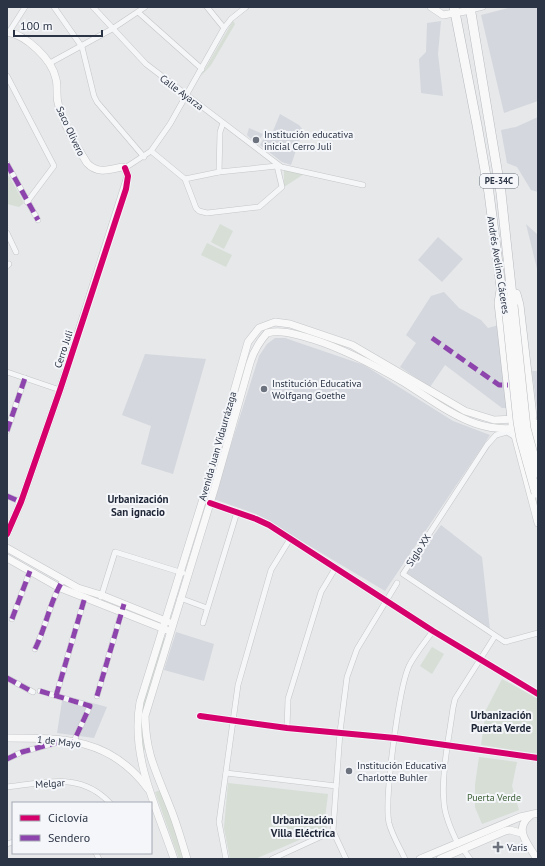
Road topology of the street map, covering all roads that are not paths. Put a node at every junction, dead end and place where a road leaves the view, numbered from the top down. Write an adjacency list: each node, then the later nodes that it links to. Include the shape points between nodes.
1 (25, 7): 14 (street)
2 (54, 7): 15 (street)
3 (93, 7): 13 (street, Calle Ayarza)
4 (145, 7): 11 (street)
5 (207, 7): 12 (street)
6 (246, 7): 12 (street)
7 (431, 7): 10 (main road, via 443,15)
8 (483, 7): 9 (street)
9 (471, 8): 10 (main road); 34 (highway, Andrés Avelino Cáceres / PE-34C, via 501,193)
10 (455, 10): 33 (highway, Andrés Avelino Cáceres / PE-34C, via 488,186)
11 (138, 12): 13 (street); 17 (street)
12 (224, 28): 17 (street)
13 (112, 29): 15 (street); 19 (street, Calle Ayarza, via 146,64)
14 (8, 32): 16 (main road, Saco Olivero, via 35,47)
15 (82, 47): 16 (street); 22 (street, via 94,96)
16 (50, 63): 25 (main road, Saco Olivero, via 56,79 57,102 61,113 87,163 99,171)
17 (202, 69): 19 (street)
18 (7, 76): 29 (street, via 54,166)
19 (186, 96): 20 (street, Calle Ayarza); 21 (street)
20 (223, 123): 24 (street, Calle Ayarza); 26 (street, via 220,132)
21 (152, 151): 22 (street); 27 (street)
22 (144, 157): 25 (street)
23 (7, 164): 29 (street)
24 (279, 166): 26 (street); 27 (street, via 282,187 259,208 207,213 199,211); 28 (street)
25 (125, 168): 40 (main road, Cerro Juli, via 128,180)
26 (219, 172): 27 (street)
27 (185, 179)
28 (363, 185)
29 (28, 202): 30 (street)
30 (38, 220)
31 (7, 233): 32 (street)
32 (16, 252)
33 (501, 286): 35 (highway, Andrés Avelino Cáceres / PE-34C); 43 (highway, via 499,302)
34 (512, 286): 35 (highway, Andrés Avelino Cáceres / PE-34C); 42 (highway, via 519,305)
35 (510, 305): 48 (highway, Andrés Avelino Cáceres / PE-34C, bridge, via 526,428); 50 (highway, Andrés Avelino Cáceres / PE-34C, bridge, via 520,433)
36 (371, 355): 37 (main road); 41 (main road, Avenida Juan Vidaurrázaga, via 466,411); 61 (main road, Avenida Juan Vidaurrázaga, via 352,345 298,326 275,322 259,328 248,342)
37 (366, 363): 45 (main road, Avenida Juan Vidaurrázaga, via 403,382 462,419); 52 (main road, Avenida Juan Vidaurrázaga, via 347,352 297,334 280,331 267,333 254,350)
38 (7, 372): 39 (street)
39 (25, 378): 40 (street); 44 (street)
40 (60, 390): 51 (main road, Cerro Juli)
41 (494, 420): 43 (main road, Avenida Juan Vidaurrázaga); 45 (street)
42 (535, 420): 43 (main road, Avenida Juan Vidaurrázaga); 47 (main road)
43 (512, 424): 45 (main road, Avenida Juan Vidaurrázaga); 46 (main road)
44 (7, 431)
45 (498, 432): 46 (street, via 507,432); 79 (street, Siglo XX, via 470,468 403,574)
46 (514, 437): 54 (main road)
47 (538, 446)
48 (538, 473)
49 (7, 496): 51 (street)
50 (537, 496)
51 (21, 502): 55 (main road, Cerro Juli)
52 (210, 503): 53 (street); 62 (main road, Avenida Juan Vidaurrázaga)
53 (237, 512): 56 (street, via 270,525); 71 (street)
54 (538, 522)
55 (7, 534)
56 (290, 538): 59 (street); 89 (street, via 271,570 238,684)
57 (7, 548): 63 (main road)
58 (7, 558): 60 (main road)
59 (336, 567): 69 (street); 90 (street, via 321,592 303,649 288,699)
60 (30, 571): 65 (main road); 72 (street)
61 (180, 572): 62 (street); 68 (street, via 116,552); 74 (main road, Avenida Juan Vidaurrázaga)
62 (187, 574): 67 (main road, Avenida Juan Vidaurrázaga)
63 (63, 580): 65 (street); 68 (main road)
64 (397, 582): 69 (street)
65 (58, 587): 66 (main road); 80 (street)
66 (85, 597): 68 (main road); 86 (street)
67 (180, 598): 71 (street); 75 (main road, Avenida Juan Vidaurrázaga)
68 (100, 599): 70 (main road)
69 (386, 600): 77 (street); 91 (street, via 357,649 347,677)
70 (123, 608): 74 (main road); 87 (street)
71 (207, 608): 73 (street)
72 (12, 619)
73 (203, 623)
74 (164, 624): 75 (main road); 76 (main road); 97 (main road, Avenida Juan Vidaurrázaga, via 140,702 136,732)
75 (173, 624): 76 (main road, Avenida Juan Vidaurrázaga)
76 (171, 631): 103 (main road, Avenida Juan Vidaurrázaga, via 145,716 147,746)
77 (433, 631): 81 (street); 93 (street, via 409,666 403,685)
78 (538, 633): 79 (street, via 505,642)
79 (495, 636): 81 (street)
80 (35, 649)
81 (480, 660): 85 (street); 96 (street, via 456,699)
82 (7, 678): 84 (street)
83 (40, 691): 86 (street)
84 (33, 692)
85 (538, 694)
86 (56, 696): 95 (street, via 90,706)
87 (97, 696)
88 (200, 716): 89 (street)
89 (233, 721): 90 (street); 102 (street)
90 (286, 728): 91 (street)
91 (340, 732): 93 (street); 104 (street)
92 (7, 738): 94 (main road, 1 de Mayo)
93 (395, 738): 96 (street); 119 (street, via 388,807 389,823)
94 (63, 741): 95 (main road, 1 de Mayo); 99 (street, via 22,752)
95 (74, 741): 100 (main road, 1 de Mayo, via 103,751)
96 (448, 746): 98 (street); 112 (street, via 443,786 444,804 452,831)
97 (140, 757): 100 (main road, via 138,764); 101 (main road, Avenida Juan Vidaurrázaga)
98 (538, 758)
99 (7, 759)
100 (130, 767): 101 (main road, 1 de Mayo); 106 (main road, 1 de Mayo)
101 (144, 769): 103 (main road, 1 de Mayo); 106 (main road, Avenida Juan Vidaurrázaga)
102 (226, 773): 104 (street); 116 (street, via 219,822)
103 (158, 777): 115 (main road, Avenida Juan Vidaurrázaga)
104 (336, 786): 110 (street)
105 (7, 787): 107 (street, Melgar, via 72,781 98,792)
106 (152, 796): 114 (main road, Avenida Juan Vidaurrázaga)
107 (109, 802)
108 (538, 813): 109 (main road)
109 (530, 815): 111 (main road, via 525,820); 112 (main road, via 520,817)
110 (333, 831): 117 (street); 118 (street)
111 (521, 833): 112 (main road, via 505,831); 122 (main road)
112 (461, 846): 113 (street); 120 (main road); 121 (main road)
113 (468, 858)
114 (174, 859)
115 (188, 859)
116 (226, 859)
117 (272, 859)
118 (346, 859)
119 (405, 859)
120 (420, 859)
121 (440, 859)
122 (537, 859)

